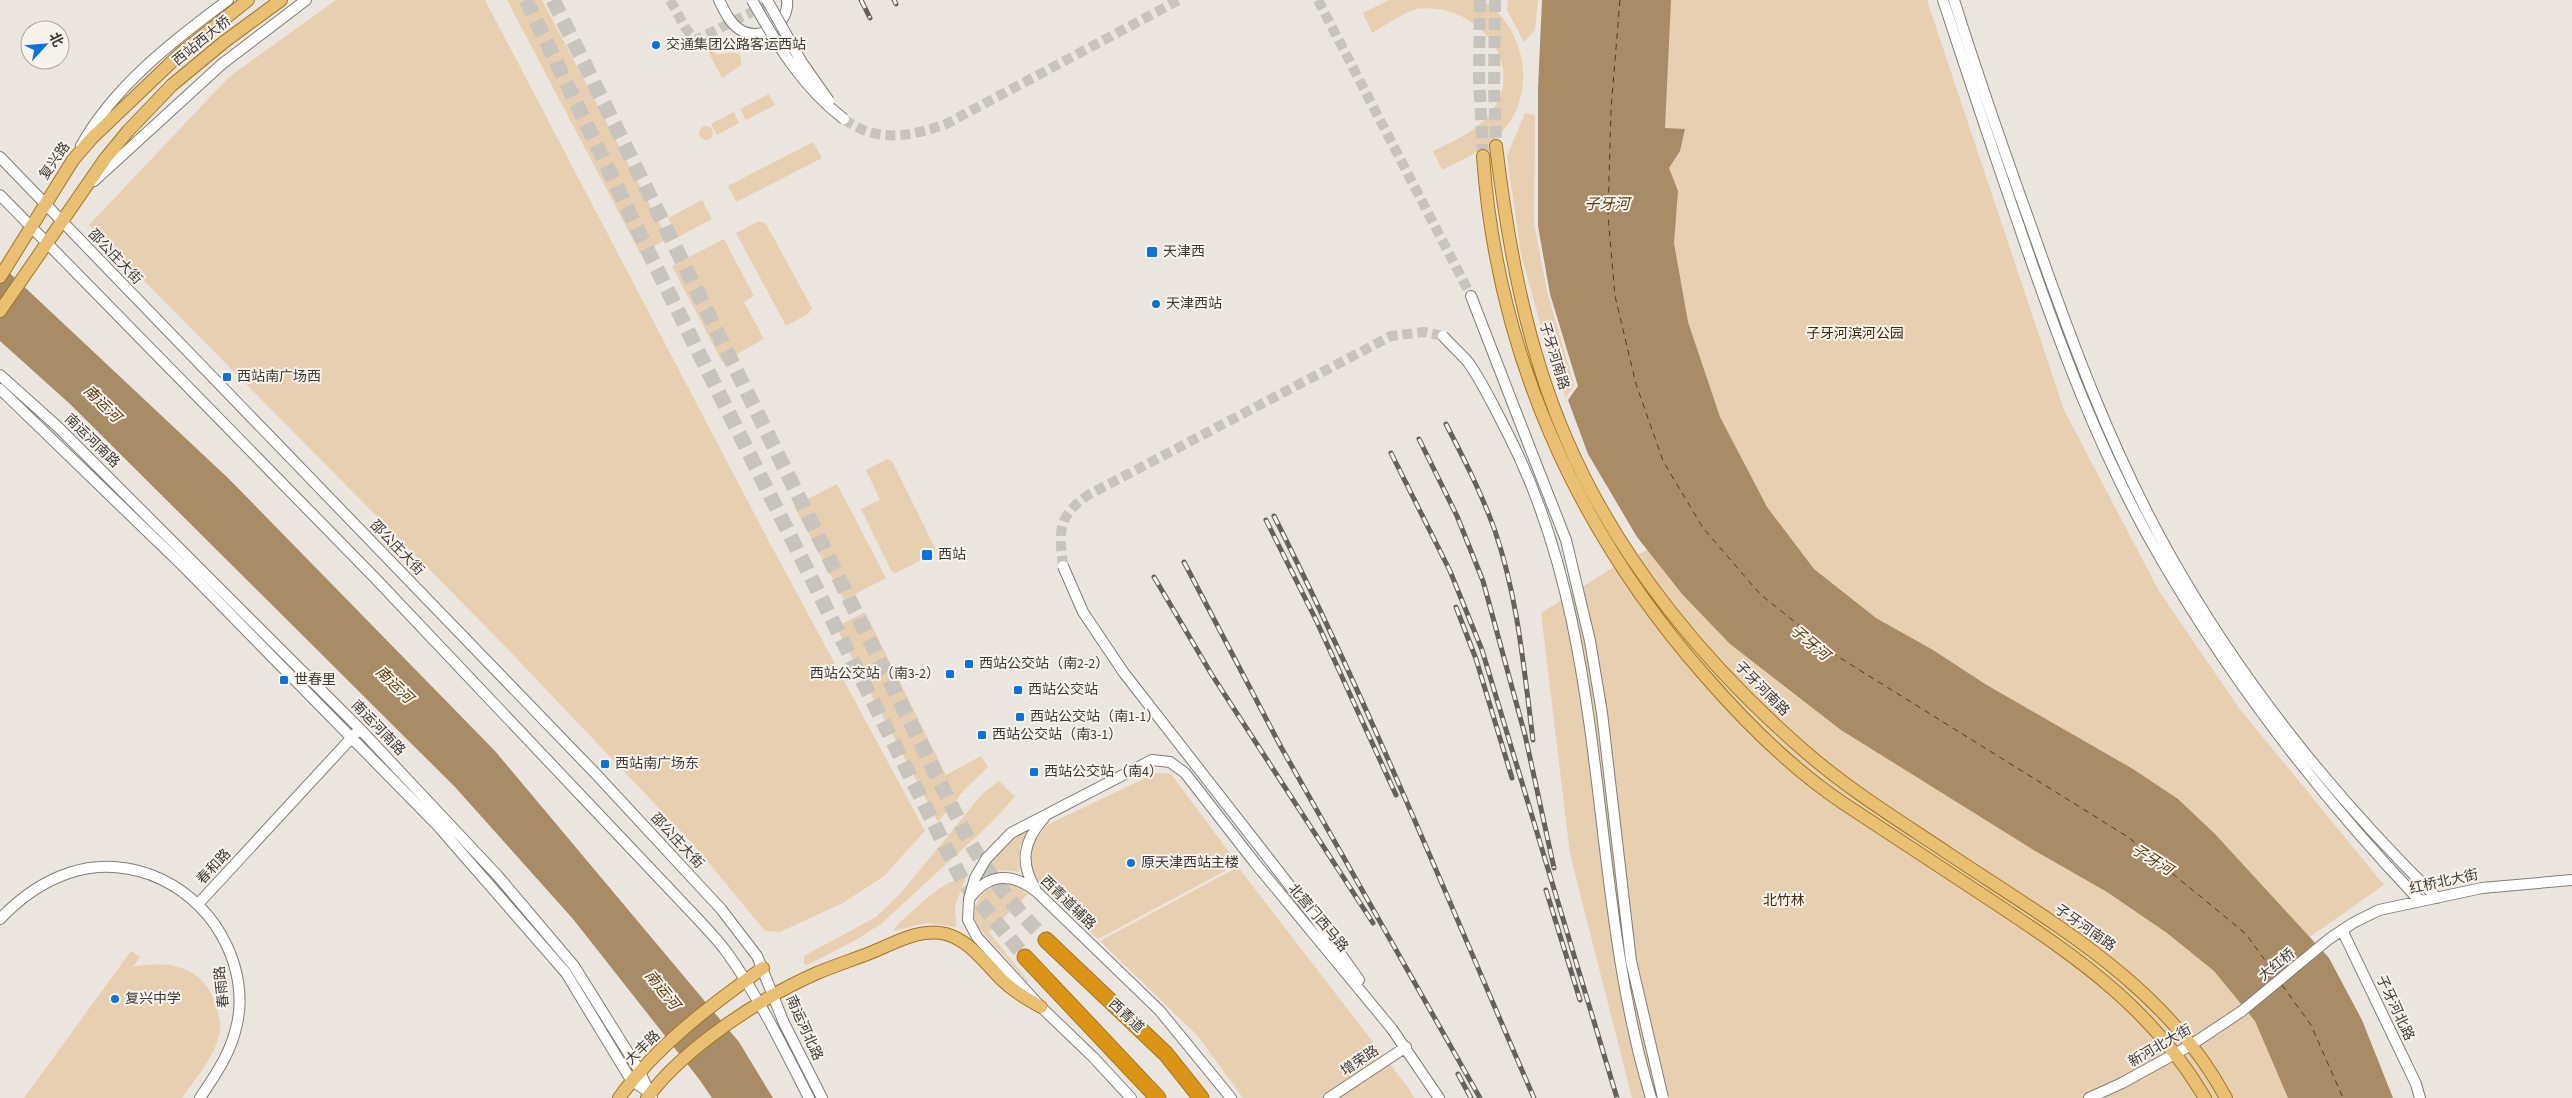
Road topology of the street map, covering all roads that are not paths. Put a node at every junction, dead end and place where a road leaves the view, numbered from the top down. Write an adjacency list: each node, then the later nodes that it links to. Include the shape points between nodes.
1 (228, 0): 15 (street, via 173,43 103,110)
2 (248, 0): 11 (main road, 西站西大桥, via 180,54)
3 (280, 0): 16 (main road, 西站西大桥, via 202,60 147,110 105,159)
4 (306, 0): 16 (street, via 204,79)
5 (719, 0): 8 (street, via 734,25 750,34 760,35 781,23)
6 (752, 0): 7 (street, bridge, via 800,78 844,119 814,82)
7 (767, 0)
8 (787, 0)
9 (1943, 0): 36 (street, via 2036,277 2070,367 2125,490 2156,550 2226,662 2273,729 2377,856)
10 (1954, 0): 34 (street, via 1982,90 2080,364 2107,428 2171,556 2237,660 2337,793)
11 (133, 98): 15 (main road, 复兴路)
12 (1496, 146): 49 (main road, 子牙河南路, via 1514,263 1532,338 1555,411 1605,516 1669,608 1732,682 1810,756 1870,801 2098,954 2142,991)
13 (1483, 156): 51 (main road, 子牙河南路, via 1491,229 1525,374 1570,480 1613,554 1660,623 1731,706 1803,773 1840,801 2067,950 2113,987)
14 (0, 157): 18 (street, 邵公庄大街)
15 (73, 160): 18 (main road, 复兴路)
16 (86, 188): 19 (main road)
17 (0, 196): 20 (street)
18 (44, 204): 19 (street, 邵公庄大街); 20 (main road, 复兴路)
19 (62, 223): 21 (main road); 43 (street, 邵公庄大街, via 680,863 749,943)
20 (32, 227): 21 (street); 22 (main road, 复兴路)
21 (46, 244): 24 (main road); 44 (street, via 165,362 599,812 695,916)
22 (0, 278)
23 (1470, 296): 68 (street, bridge, via 1566,540 1590,641 1602,713 1631,961)
24 (0, 311)
25 (1442, 336): 67 (street, bridge, via 1467,362 1528,474 1559,564 1576,633 1623,977)
26 (0, 375): 29 (street, 南运河南路, via 65,434)
27 (0, 389): 30 (street, 南运河南路)
28 (1063, 566): 50 (street, bridge, via 1083,612 1124,673 1315,918)
29 (360, 729): 30 (street, 春和路); 55 (street, 南运河南路, via 446,819 574,966)
30 (352, 738): 37 (street, 春和路); 55 (street, 南运河南路, via 438,826 566,973)
31 (1047, 813): 33 (street, via 1032,832 1025,854 1029,876); 35 (street, via 1011,833 992,851 975,878); 50 (street, 北营门西马路, via 1152,760 1170,762 1184,773)
32 (2572, 880): 34 (street, 红桥北大街, via 2482,888)
33 (1038, 893): 35 (street, 西青道辅路, via 1020,880 1002,878 983,885); 64 (street, 西青道辅路, via 1160,1011)
34 (2437, 898): 36 (street, 红桥北大街)
35 (968, 899): 47 (street, via 968,920 977,938)
36 (2420, 901): 39 (street, 红桥北大街, via 2379,910)
37 (199, 903): 38 (street, 春和路, via 171,883 147,873 97,868 69,873 43,885); 57 (street, 春雨路, via 222,935 232,957 239,1001 232,1044)
38 (2, 914)
39 (2342, 930): 40 (street, 红桥北大街); 72 (street, 子牙河北路)
40 (2329, 939): 48 (street, 大红桥)
41 (1046, 940): 63 (highway, 西青道, via 1166,1054)
42 (1025, 957): 62 (highway)
43 (763, 968): 44 (main road, 大丰路); 45 (street, 南运河北路)
44 (746, 980): 46 (street, 南运河北路); 55 (main road, 大丰路, via 665,1046)
45 (775, 996): 46 (main road); 47 (main road, via 816,973 910,936 928,933 944,934 973,950 1002,980); 60 (street, 南运河北路, via 784,1023)
46 (760, 1004): 56 (main road, via 678,1064); 59 (street, 南运河北路)
47 (1041, 1007): 61 (street)
48 (2242, 1011): 52 (street, 新河北大街)
49 (2177, 1028): 51 (main road, via 2179,1035 2176,1040); 52 (main road, 子牙河南路)
50 (1392, 1029): 53 (street, 北营门西马路)
51 (2164, 1038): 54 (main road, 子牙河南路)
52 (2191, 1045): 54 (street, 新河北大街); 71 (main road, 子牙河南路)
53 (1406, 1047): 65 (street, 增荣路); 66 (street, 北营门西马路)
54 (2177, 1054): 69 (street, 新河北大街); 70 (main road, 子牙河南路)
55 (636, 1075): 56 (street, 南运河南路); 58 (main road, 大丰路)
56 (650, 1096)
57 (200, 1098)
58 (619, 1098)
59 (809, 1098)
60 (822, 1098)
61 (1131, 1098)
62 (1158, 1098)
63 (1201, 1098)
64 (1231, 1098)
65 (1329, 1098)
66 (1439, 1098)
67 (1651, 1098)
68 (1663, 1098)
69 (2089, 1098)
70 (2205, 1098)
71 (2226, 1098)
72 (2420, 1098)

